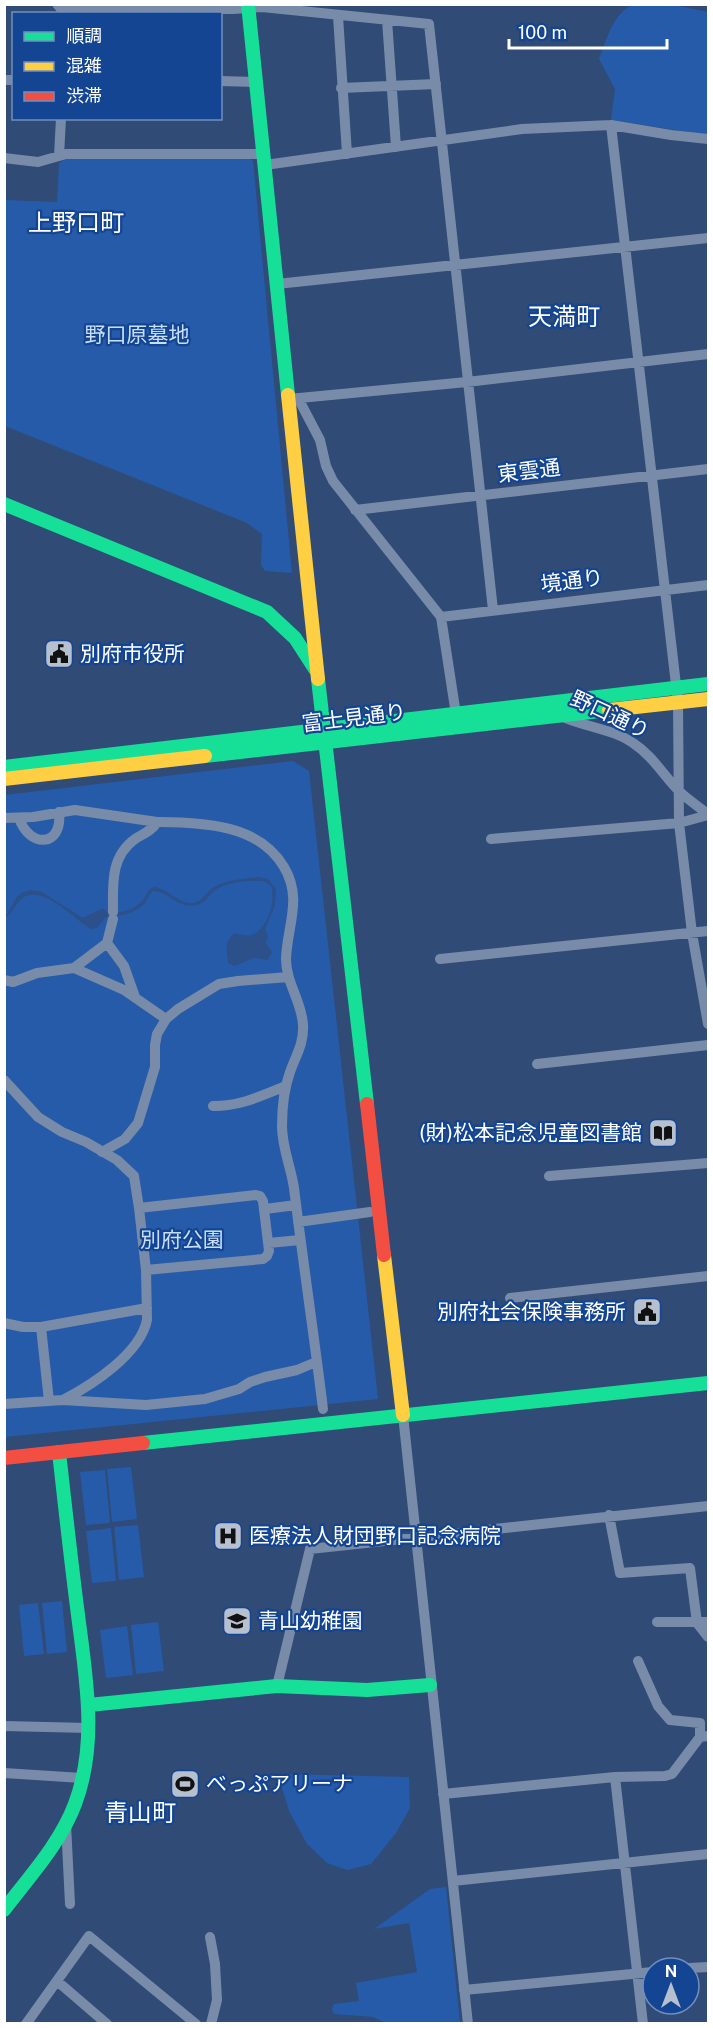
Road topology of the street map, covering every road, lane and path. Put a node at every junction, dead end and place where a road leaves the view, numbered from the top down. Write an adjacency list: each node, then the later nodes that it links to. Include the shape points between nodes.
1 (248, 6): 3 (street); 5 (street); 8 (street)
2 (143, 7): 3 (street); 4 (street)
3 (170, 7)
4 (59, 8)
5 (338, 16): 6 (street); 11 (street)
6 (387, 20): 9 (street, via 429,24); 10 (street)
7 (222, 81): 8 (street)
8 (256, 82): 20 (street)
9 (436, 84): 10 (street); 15 (street)
10 (392, 86): 11 (street); 16 (street)
11 (341, 88): 17 (street)
12 (61, 120): 18 (street)
13 (611, 125): 14 (street); 15 (street, via 522,129); 22 (street)
14 (708, 139)
15 (441, 140): 16 (street); 23 (street)
16 (396, 147): 17 (street)
17 (347, 154): 20 (street)
18 (59, 156): 19 (street, via 38,162); 20 (street)
19 (4, 158)
20 (265, 160): 24 (street)
21 (708, 238): 22 (street)
22 (626, 247): 23 (street); 26 (street)
23 (454, 265): 24 (street); 27 (street)
24 (278, 284): 28 (street)
25 (708, 354): 26 (street)
26 (638, 362): 27 (street); 30 (street)
27 (467, 382): 28 (street); 31 (street)
28 (293, 398): 33 (street, via 320,440 333,481); 38 (street)
29 (708, 469): 30 (street, 東雲通)
30 (651, 476): 31 (street, 東雲通); 35 (street)
31 (480, 496): 33 (street, 東雲通); 36 (street)
32 (4, 504): 38 (street, via 267,612 297,640)
33 (355, 510): 37 (street)
34 (708, 585): 35 (street, 境通り)
35 (665, 590): 36 (street, 境通り); 40 (street)
36 (493, 610): 37 (street, 境通り)
37 (441, 617): 45 (street)
38 (318, 678): 46 (street)
39 (708, 684): 40 (street)
40 (675, 687): 42 (street); 43 (street)
41 (708, 699): 42 (street)
42 (678, 702): 44 (street); 49 (street)
43 (544, 703): 44 (street, 野口通り); 45 (street)
44 (560, 715): 45 (street); 49 (street, 野口通り, via 631,741 650,756)
45 (457, 720): 46 (street)
46 (324, 736): 47 (street); 48 (street, 富士見通り); 94 (street)
47 (4, 767)
48 (4, 779)
49 (679, 791): 51 (street, 野口通り); 55 (street)
50 (59, 812): 53 (street); 53 (street, via 58,831 45,839 31,837); 54 (street, via 75,810)
51 (708, 815): 55 (street)
52 (4, 818): 53 (street)
53 (19, 818)
54 (157, 822): 59 (street, via 118,858); 62 (street, via 239,831 255,838 275,855 284,866 294,894 286,960)
55 (679, 824): 56 (street); 58 (street)
56 (491, 839)
57 (708, 931): 58 (street)
58 (692, 933): 60 (street); 66 (street)
59 (107, 943): 61 (street); 64 (street, via 124,966)
60 (440, 959)
61 (74, 968): 63 (street, via 37,973); 64 (street)
62 (288, 977): 65 (street, via 219,984); 70 (street, via 303,1022 303,1036)
63 (7, 984)
64 (135, 997): 65 (street)
65 (166, 1019): 72 (street, via 154,1045 155,1067 138,1123 125,1139)
66 (708, 1024)
67 (708, 1045): 68 (street)
68 (537, 1064)
69 (5, 1081): 72 (street, via 38,1118)
70 (286, 1086): 71 (street, via 244,1103); 75 (street, via 282,1127)
71 (213, 1106)
72 (102, 1152): 76 (street, via 134,1176)
73 (708, 1163): 74 (street)
74 (549, 1176)
75 (296, 1205): 77 (street); 79 (street)
76 (139, 1208): 77 (street, via 256,1195); 82 (street)
77 (265, 1209): 81 (street)
78 (370, 1212): 79 (street)
79 (298, 1222): 80 (street)
80 (300, 1240): 81 (street); 88 (street)
81 (269, 1243): 82 (street, via 267,1256 262,1259)
82 (146, 1270): 85 (street)
83 (708, 1276): 84 (street)
84 (510, 1298)
85 (147, 1308): 87 (street); 90 (street, via 146,1327 132,1348 111,1368)
86 (4, 1323): 87 (street)
87 (41, 1327): 91 (street)
88 (316, 1362): 90 (street, via 205,1399 146,1405); 93 (street)
89 (708, 1383): 94 (street)
90 (63, 1400): 91 (street)
91 (49, 1401): 92 (street)
92 (4, 1404)
93 (323, 1409)
94 (403, 1415): 95 (street); 99 (street)
95 (59, 1452): 96 (street); 107 (street)
96 (4, 1458)
97 (708, 1506): 98 (street)
98 (609, 1515): 99 (street); 102 (street, via 620,1573 690,1568)
99 (415, 1539): 105 (street); 106 (street, via 310,1549)
100 (657, 1622): 102 (street)
101 (708, 1622): 102 (street)
102 (697, 1623): 103 (street)
103 (708, 1637)
104 (638, 1661): 110 (street, via 658,1706 670,1720 700,1723)
105 (430, 1685): 106 (street, via 367,1690); 114 (street)
106 (277, 1686): 107 (street)
107 (89, 1705): 109 (street)
108 (4, 1726): 109 (street)
109 (89, 1728): 113 (street)
110 (704, 1737): 112 (street, via 672,1774)
111 (4, 1773): 113 (street)
112 (615, 1777): 114 (street); 117 (street)
113 (82, 1778): 115 (street)
114 (443, 1794): 118 (street)
115 (66, 1824): 119 (street); 120 (street)
116 (708, 1854): 117 (street)
117 (625, 1863): 118 (street); 122 (street)
118 (453, 1881): 125 (street)
119 (70, 1904)
120 (4, 1910)
121 (210, 1937): 129 (street, via 217,2000)
122 (637, 1973): 123 (street); 125 (street); 131 (street)
123 (641, 1973)
124 (57, 1981): 126 (street); 127 (street); 128 (street, via 89,1936)
125 (464, 1990): 130 (street)
126 (26, 2024)
127 (107, 2024)
128 (196, 2024)
129 (211, 2024)
130 (468, 2024)
131 (643, 2024)

